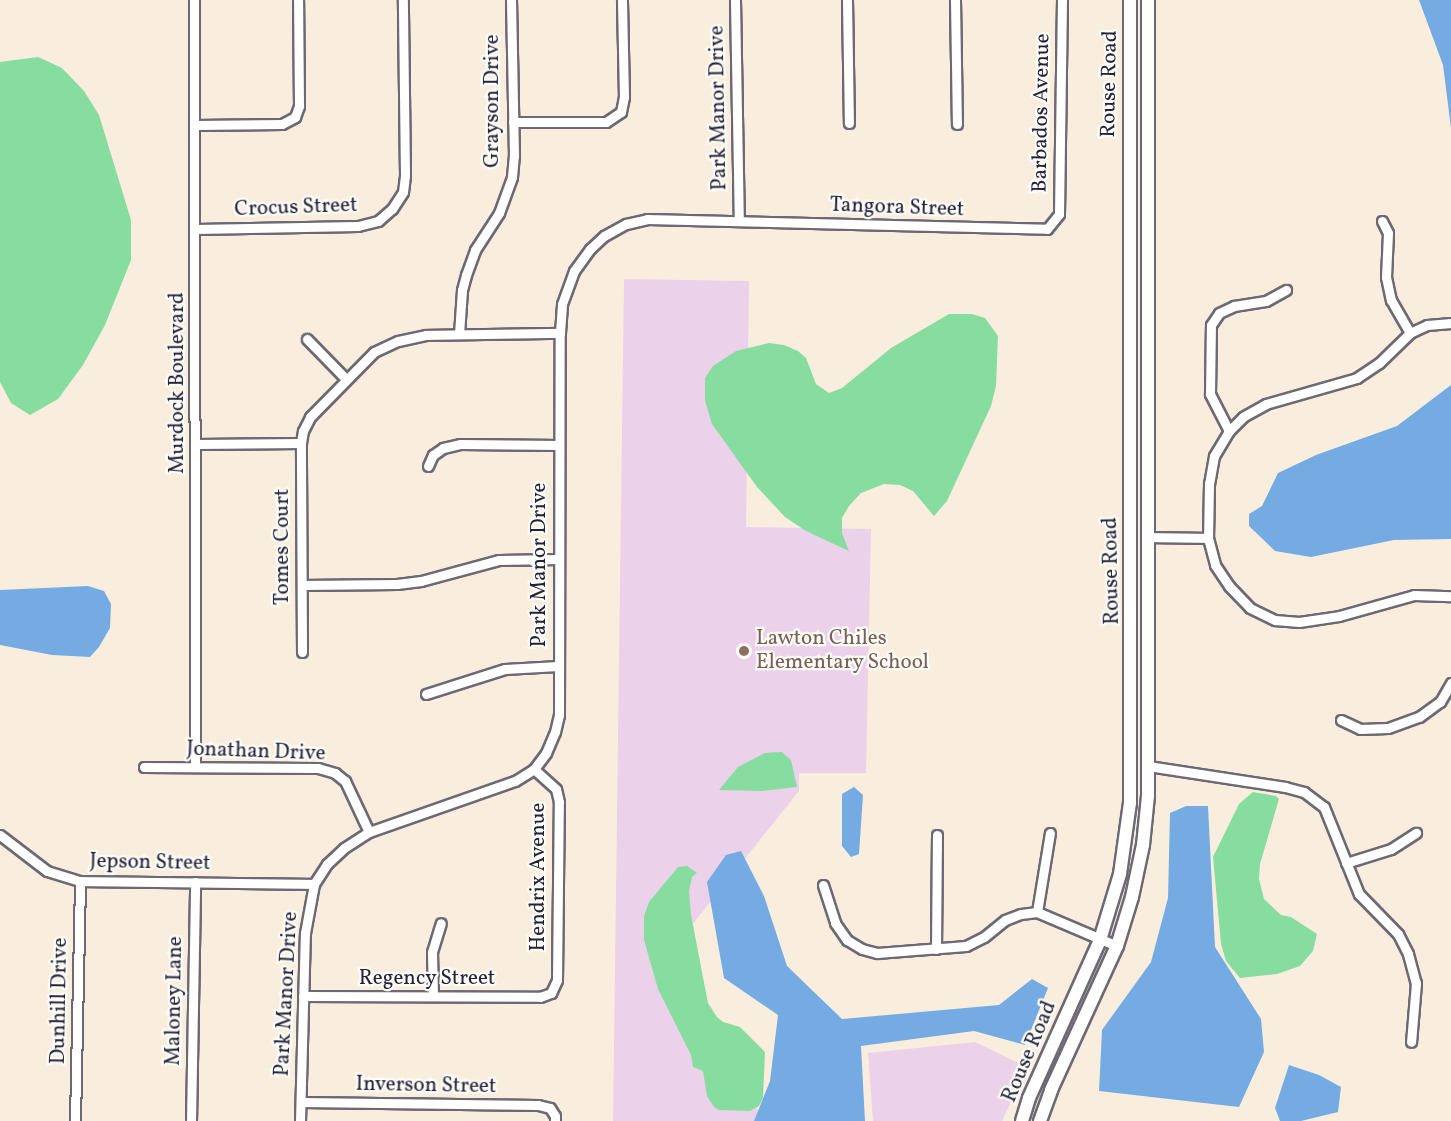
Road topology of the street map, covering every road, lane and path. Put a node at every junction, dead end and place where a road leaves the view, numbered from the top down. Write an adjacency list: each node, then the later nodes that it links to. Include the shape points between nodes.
1 (194, 0): 15 (street, Murdock Boulevard)
2 (298, 0): 15 (street, via 299,106 295,117 282,124)
3 (403, 0): 19 (street, Crocus Street, via 405,174 403,192 392,209 378,221 358,226)
4 (511, 0): 12 (street, Grayson Drive)
5 (622, 0): 12 (street, via 621,112 606,122)
6 (735, 0): 16 (street, Park Manor Drive)
7 (847, 0): 13 (street)
8 (955, 0): 14 (street)
9 (1062, 0): 18 (street, Barbados Avenue, via 1059,214)
10 (1130, 0): 58 (street, Rouse Road, via 1130,803 1120,874)
11 (1148, 0): 32 (street, Rouse Road)
12 (513, 122): 24 (street, Grayson Drive, via 510,184 466,275)
13 (849, 123)
14 (957, 124)
15 (196, 125): 19 (street, Murdock Boulevard)
16 (739, 220): 18 (street, Tangora Street, via 1040,231); 22 (street, Park Manor Drive, via 647,219 626,224 604,236 574,271 562,304)
17 (1383, 220): 23 (street, via 1388,233 1386,277 1391,300)
18 (1053, 225)
19 (196, 229): 29 (street, Murdock Boulevard)
20 (1286, 290): 27 (street, via 1266,301 1234,306 1219,313 1211,326 1210,394)
21 (1451, 322): 23 (street, via 1427,325)
22 (560, 333): 24 (street); 30 (street, Park Manor Drive)
23 (1410, 333): 27 (street, via 1357,378 1266,404)
24 (459, 334): 26 (street, via 398,341 374,352)
25 (306, 339): 26 (street)
26 (346, 379): 28 (street, via 310,417)
27 (1228, 431): 33 (street, via 1215,456 1209,483)
28 (301, 443): 29 (street); 35 (street, Tomes Court)
29 (197, 444): 44 (street, Murdock Boulevard)
30 (559, 445): 31 (street, via 460,444 443,448); 34 (street, Park Manor Drive)
31 (428, 466)
32 (1149, 537): 33 (street); 42 (street, Rouse Road)
33 (1208, 538): 36 (street, via 1215,565 1229,586 1250,608 1275,620 1299,622 1414,596)
34 (559, 559): 35 (street, via 499,560 397,584); 38 (street, Park Manor Drive)
35 (302, 585): 37 (street, Tomes Court)
36 (1451, 596)
37 (302, 652)
38 (558, 666): 40 (street, via 505,669); 45 (street, Park Manor Drive, via 559,715 546,753)
39 (1451, 683): 41 (street, via 1432,708 1388,728 1360,729)
40 (426, 694)
41 (1341, 720)
42 (1148, 766): 51 (street, via 1304,792 1324,807); 59 (street, Rouse Road, via 1143,845)
43 (144, 767): 44 (street, Jonathan Drive)
44 (195, 767): 46 (street, Jonathan Drive, via 318,768 335,773 345,781)
45 (534, 769): 46 (street, Park Manor Drive, via 515,781); 61 (street, Hendrix Avenue, via 556,789 559,802 557,980)
46 (369, 831): 54 (street, Park Manor Drive, via 327,864)
47 (1050, 833): 56 (street)
48 (1416, 833): 51 (street, via 1391,849)
49 (0, 835): 52 (street, Jepson Street, via 47,871)
50 (937, 835): 60 (street)
51 (1346, 863): 64 (street, via 1359,894 1398,934 1408,954 1416,983)
52 (80, 881): 53 (street, Jepson Street); 66 (street, Dunhill Drive)
53 (195, 882): 54 (street, Jepson Street); 67 (street, Maloney Lane)
54 (314, 884): 62 (street, Park Manor Drive, via 304,933)
55 (823, 885): 60 (street, via 835,923 847,940 862,949 877,953)
56 (1037, 912): 58 (street); 60 (street, via 1005,920 966,946)
57 (441, 922): 63 (street, via 432,952)
58 (1100, 940): 59 (street); 70 (street, Rouse Road)
59 (1117, 946): 71 (street, Rouse Road)
60 (936, 949)
61 (551, 993): 63 (street, Regency Street, via 540,997)
62 (303, 996): 63 (street, Regency Street); 65 (street, Park Manor Drive)
63 (433, 996)
64 (1411, 1042)
65 (300, 1102): 68 (street, Park Manor Drive); 69 (street, Inverson Street, via 538,1105 550,1108)
66 (75, 1121)
67 (191, 1121)
68 (300, 1121)
69 (555, 1121)
70 (1022, 1121)
71 (1040, 1121)

